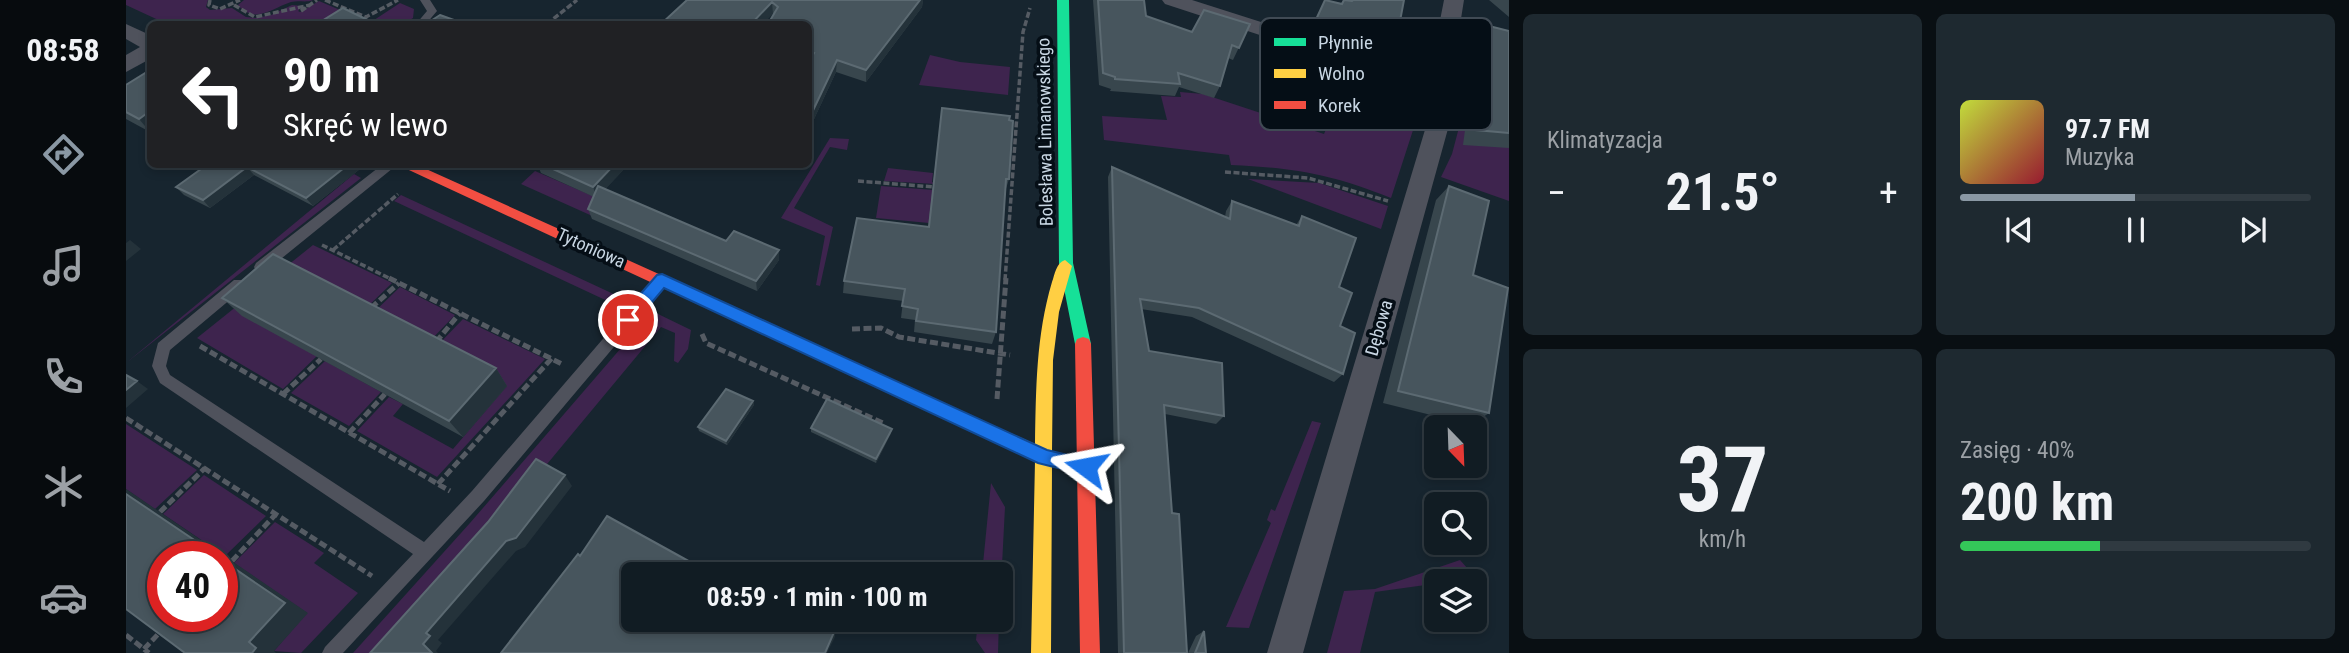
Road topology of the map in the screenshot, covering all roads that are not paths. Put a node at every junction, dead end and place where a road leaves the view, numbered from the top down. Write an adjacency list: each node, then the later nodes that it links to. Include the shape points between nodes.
1 (425, 0): 6 (lane, via 432,11)
2 (1063, 0): 15 (street, Bolesława Limanowskiego)
3 (1172, 0): 7 (street)
4 (1454, 0): 5 (street, Dębowa)
5 (1458, 18)
6 (424, 21)
7 (1260, 28)
8 (126, 30): 9 (street)
9 (147, 41)
10 (147, 52): 11 (street)
11 (126, 65)
12 (1436, 130): 23 (street, Dębowa)
13 (387, 168): 19 (lane, via 169,340 159,366 165,379)
14 (411, 168): 16 (street, Tytoniowa)
15 (1066, 264): 17 (street, Bolesława Limanowskiego, via 1046,339); 18 (street, Bolesława Limanowskiego, via 1083,340)
16 (662, 280): 17 (street, Tytoniowa); 19 (lane)
17 (1044, 457): 18 (street, Tytoniowa); 21 (street, Bolesława Limanowskiego)
18 (1086, 467): 22 (street, Bolesława Limanowskiego)
19 (426, 553): 20 (lane)
20 (331, 653)
21 (1041, 653)
22 (1090, 653)
23 (1285, 653)

